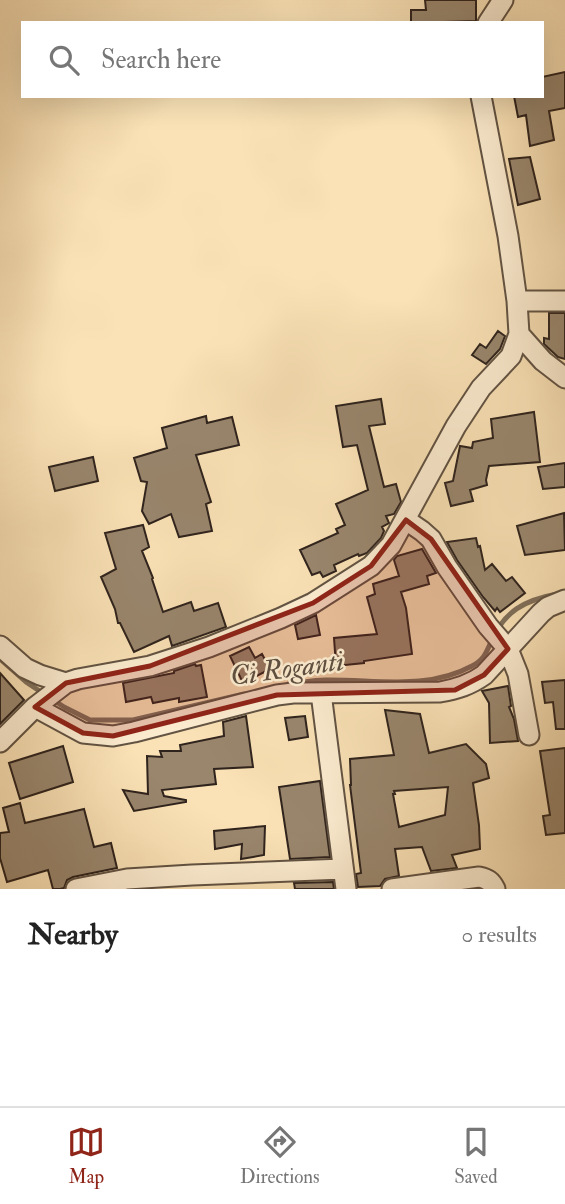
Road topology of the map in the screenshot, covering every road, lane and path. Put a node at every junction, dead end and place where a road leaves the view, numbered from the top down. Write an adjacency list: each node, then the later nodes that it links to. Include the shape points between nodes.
1 (503, 0): 2 (street)
2 (489, 21)
3 (481, 98): 4 (street)
4 (517, 301): 5 (street); 6 (street)
5 (565, 301)
6 (519, 334): 7 (street); 8 (street, via 511,356 481,388 456,426)
7 (565, 378)
8 (406, 520): 10 (street, via 431,539); 12 (street, via 371,566 313,603 209,647)
9 (565, 600): 10 (street)
10 (498, 638): 13 (street, via 484,675 455,690); 15 (street, via 518,674)
11 (0, 646): 12 (street, via 25,668)
12 (60, 687): 14 (street)
13 (321, 693): 14 (street, via 277,695 113,736 83,733); 17 (street)
14 (37, 706): 16 (street)
15 (529, 735)
16 (0, 742)
17 (345, 879): 18 (street, via 128,879)
18 (76, 889)
19 (392, 889): 20 (street, via 479,877 487,878)
20 (495, 889)

